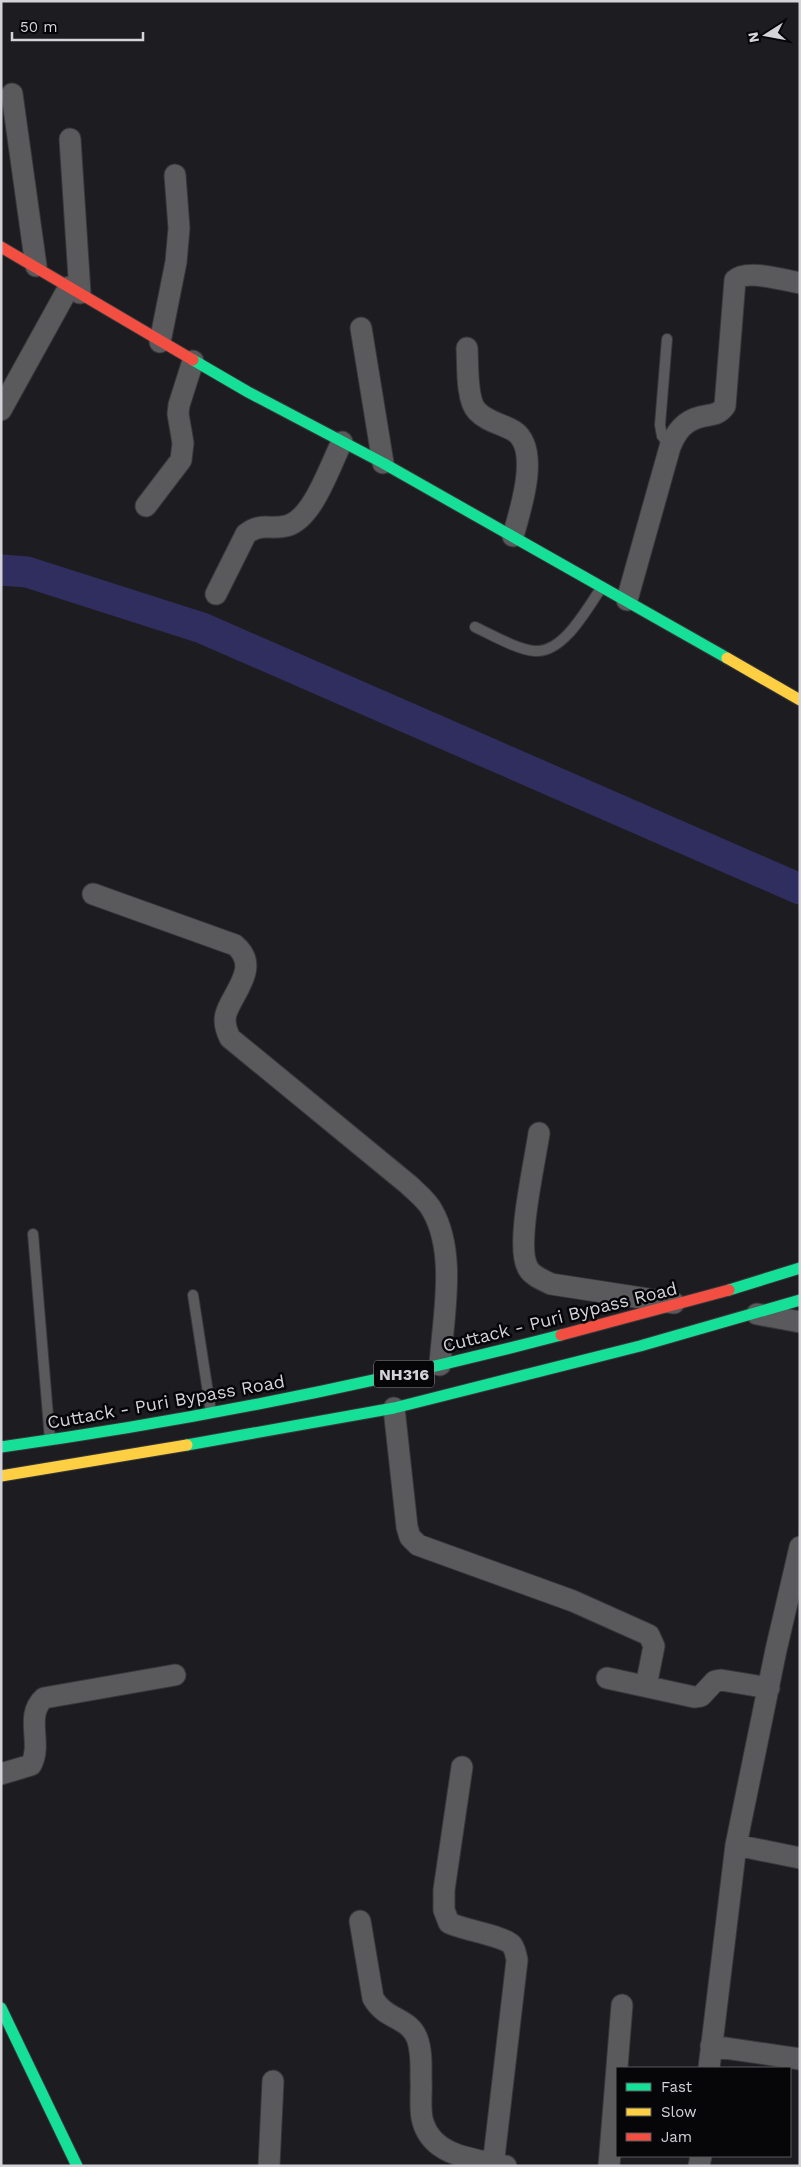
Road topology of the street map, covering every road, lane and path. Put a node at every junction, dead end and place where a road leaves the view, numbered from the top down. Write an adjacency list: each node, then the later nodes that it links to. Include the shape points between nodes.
1 (12, 94): 5 (street)
2 (70, 140): 7 (street)
3 (175, 176): 10 (street, via 179,236)
4 (1, 247): 5 (main road)
5 (36, 266): 7 (main road)
6 (800, 283): 15 (street, via 750,275 739,276 735,280 725,406 714,415 685,424 678,430)
7 (74, 290): 10 (main road); 13 (street)
8 (361, 328): 16 (street)
9 (667, 340): 15 (lane, via 660,425 662,436)
10 (160, 342): 12 (main road)
11 (467, 348): 18 (street, via 471,398 476,411 515,432 526,450 528,463 523,500)
12 (193, 361): 14 (main road); 17 (street, via 179,405 183,443 181,460)
13 (1, 410)
14 (342, 442): 16 (main road); 20 (street, via 310,508 298,522 285,526 261,526 246,534)
15 (670, 447): 21 (street)
16 (383, 463): 18 (main road)
17 (146, 506)
18 (513, 536): 19 (main road)
19 (602, 586): 21 (main road); 22 (lane, via 558,645 546,650 521,648)
20 (216, 594)
21 (627, 600): 23 (main road)
22 (475, 627)
23 (800, 700)
24 (94, 894): 33 (street, via 235,945 243,951 246,963 240,989 226,1013 225,1027 230,1038 409,1184 432,1208 444,1235 447,1260)
25 (539, 1133): 30 (street, via 522,1246 527,1268 551,1284)
26 (33, 1234): 36 (lane)
27 (800, 1268): 30 (main road, Cuttack - Puri Bypass Road / NH316)
28 (194, 1295): 35 (lane)
29 (800, 1300): 31 (main road, NH316)
30 (682, 1304): 33 (main road, Cuttack - Puri Bypass Road / NH316)
31 (757, 1314): 32 (street); 34 (main road, NH316)
32 (800, 1322)
33 (440, 1365): 35 (main road, Cuttack - Puri Bypass Road / NH316, via 340,1389)
34 (394, 1408): 38 (main road, NH316); 43 (street, via 407,1527 418,1545 573,1601 650,1635 654,1646)
35 (211, 1413): 36 (main road, Cuttack - Puri Bypass Road / NH316)
36 (50, 1441): 37 (main road, Cuttack - Puri Bypass Road / NH316)
37 (1, 1447)
38 (1, 1476)
39 (800, 1547): 40 (street)
40 (793, 1610): 44 (street)
41 (175, 1675): 46 (street, via 44,1698 36,1705 36,1756 31,1765)
42 (607, 1678): 43 (street)
43 (647, 1681): 44 (street, via 694,1697 701,1696 721,1680)
44 (768, 1688): 47 (street)
45 (462, 1767): 58 (street, via 444,1910 449,1923 461,1929 505,1940 513,1946 517,1960)
46 (1, 1774)
47 (736, 1845): 48 (street); 52 (street)
48 (800, 1858)
49 (360, 1922): 58 (street, via 373,1998 385,2013 412,2028 418,2039 422,2121 431,2141 446,2152)
50 (622, 2005): 54 (street)
51 (1, 2008): 59 (main road)
52 (711, 2046): 53 (street); 55 (street)
53 (800, 2059)
54 (617, 2067)
55 (709, 2067)
56 (616, 2079): 61 (street)
57 (273, 2081): 60 (street)
58 (497, 2165)
59 (77, 2166)
60 (269, 2166)
61 (609, 2166)

